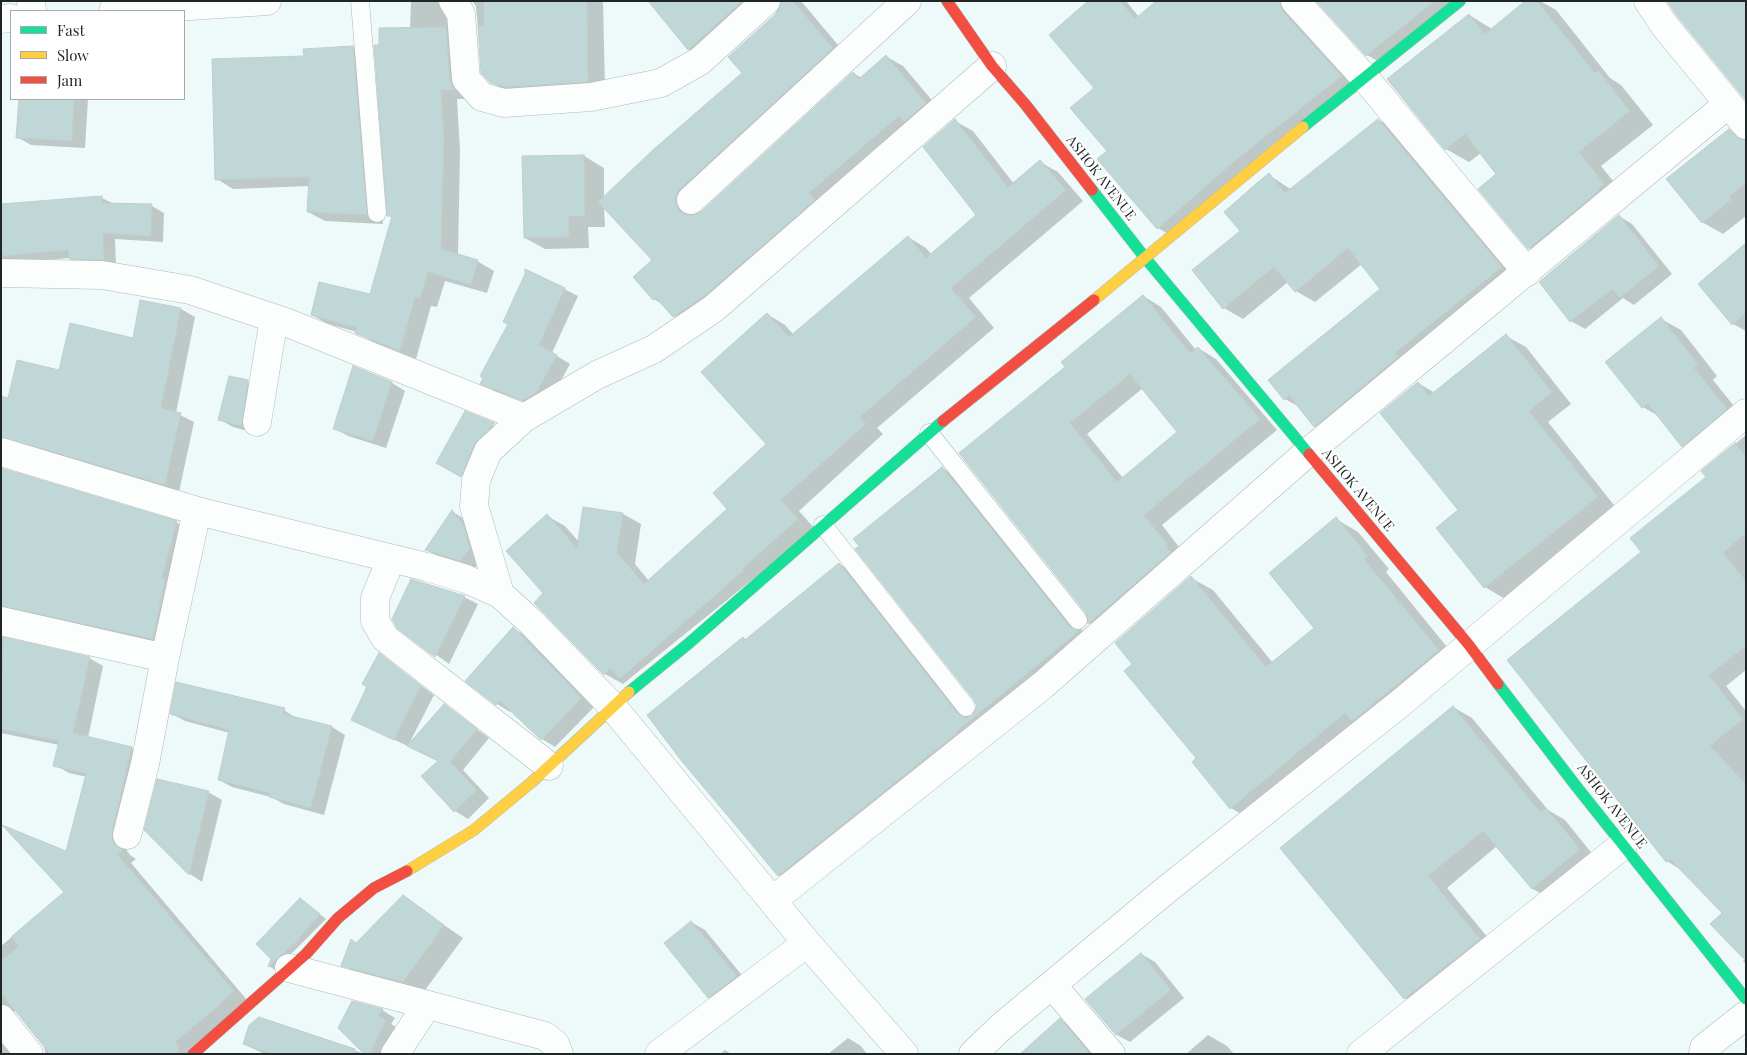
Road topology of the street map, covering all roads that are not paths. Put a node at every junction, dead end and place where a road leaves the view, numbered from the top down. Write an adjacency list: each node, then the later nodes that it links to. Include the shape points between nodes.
1 (267, 1): 10 (street)
2 (360, 1): 16 (lane)
3 (453, 1): 4 (street, via 461,14 466,79 482,97 504,103 591,98 662,83 700,61)
4 (766, 1)
5 (907, 1): 15 (street)
6 (947, 1): 11 (street, ASHOK AVENUE)
7 (1295, 1): 12 (street)
8 (1460, 1): 12 (street)
9 (1648, 1): 13 (street)
10 (128, 10)
11 (992, 66): 17 (street, ASHOK AVENUE); 22 (street, via 713,309 654,349 597,375)
12 (1364, 77): 17 (street, via 1247,171); 18 (street)
13 (1728, 104): 14 (street); 18 (street)
14 (1746, 125)
15 (691, 200)
16 (377, 213)
17 (1146, 259): 24 (street); 26 (street, ASHOK AVENUE)
18 (1527, 272): 26 (street)
19 (1, 273): 20 (street, via 102,275 190,290)
20 (274, 318): 22 (street); 23 (street)
21 (1746, 413): 33 (street)
22 (524, 418): 30 (street, via 488,451 476,480 474,506)
23 (257, 422)
24 (929, 433): 28 (street); 31 (lane)
25 (1, 452): 27 (street)
26 (1307, 453): 33 (street, ASHOK AVENUE); 40 (street, via 1043,685)
27 (197, 511): 29 (street); 34 (street)
28 (823, 525): 35 (street); 36 (lane)
29 (391, 559): 30 (street, via 466,579); 37 (street, via 375,598 375,621 385,638)
30 (500, 594): 35 (street)
31 (1078, 620)
32 (1, 621): 34 (street)
33 (1469, 646): 39 (street, ASHOK AVENUE); 43 (street)
34 (164, 658): 38 (street, via 145,764)
35 (612, 706): 37 (street); 40 (street)
36 (966, 707)
37 (549, 766): 42 (street, via 474,830 374,888 338,918)
38 (127, 835)
39 (1623, 845): 44 (street, ASHOK AVENUE); 56 (street)
40 (773, 900): 41 (street)
41 (808, 943): 52 (street); 53 (street)
42 (289, 968): 45 (street); 49 (street)
43 (1052, 985): 54 (street); 55 (street)
44 (1746, 999)
45 (427, 1005): 50 (street); 51 (street, via 545,1036 555,1044)
46 (1746, 1015): 57 (street, via 1704,1048)
47 (1, 1019): 48 (street)
48 (29, 1054)
49 (193, 1054)
50 (395, 1054)
51 (559, 1054)
52 (660, 1054)
53 (904, 1054)
54 (973, 1054)
55 (1111, 1054)
56 (1361, 1054)
57 (1703, 1054)

